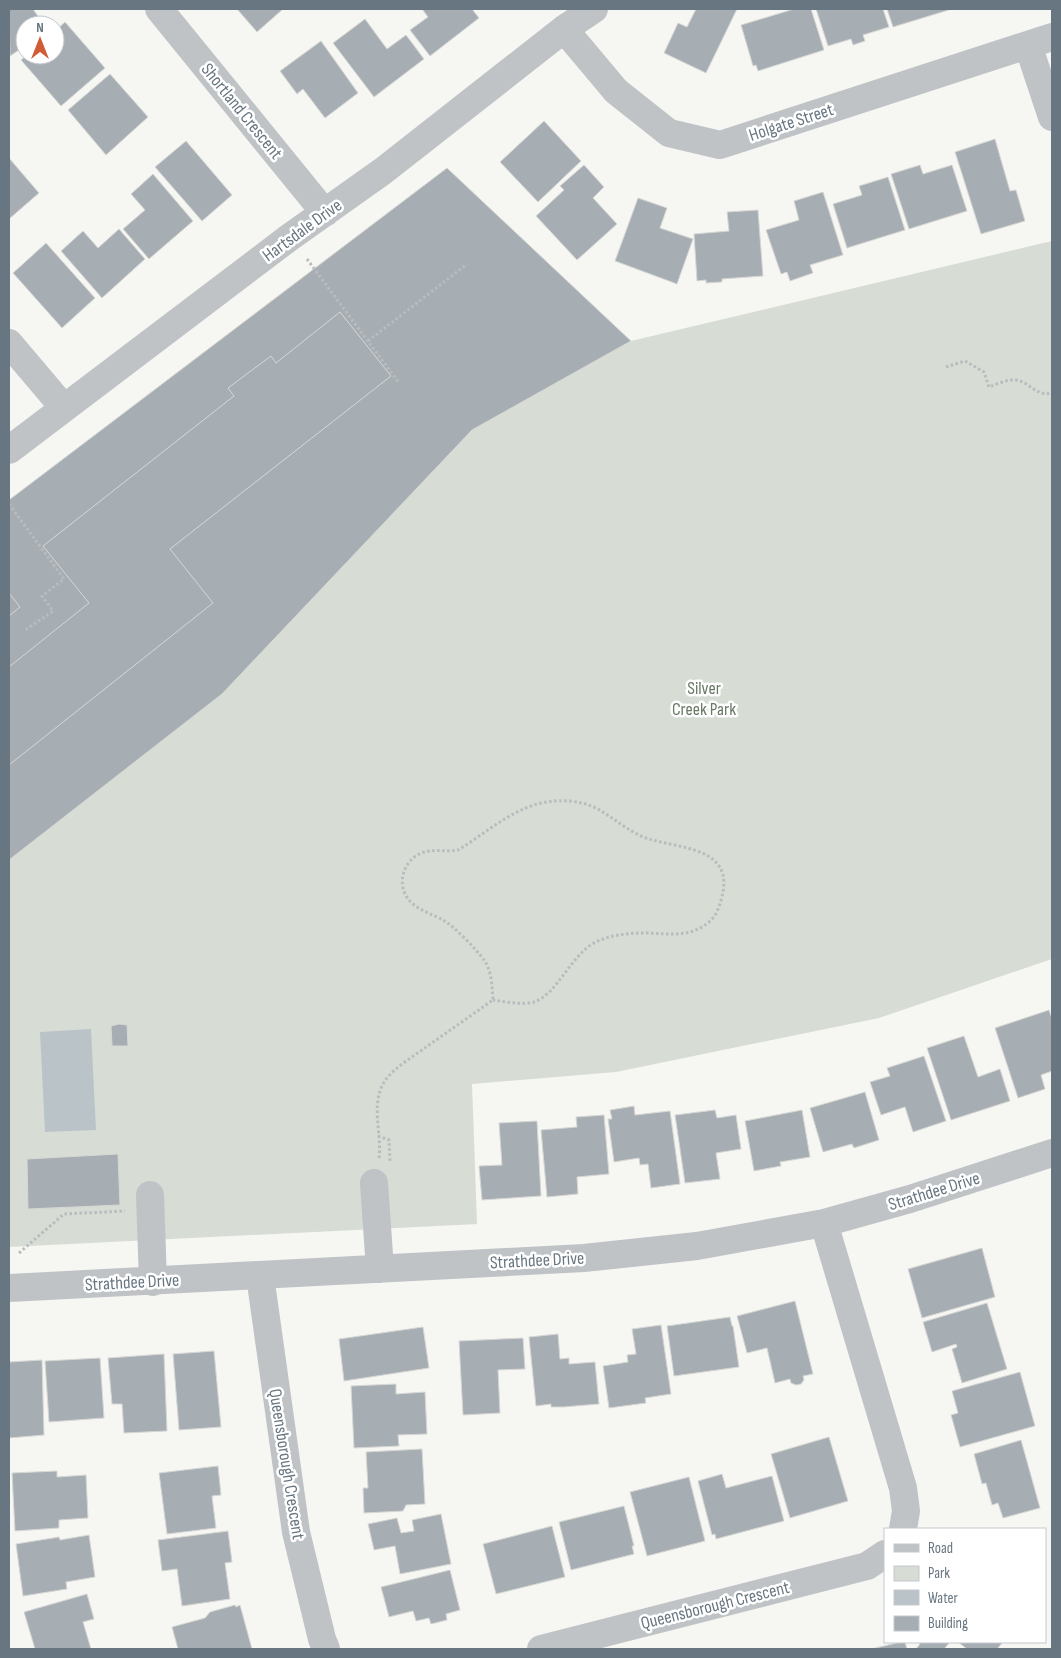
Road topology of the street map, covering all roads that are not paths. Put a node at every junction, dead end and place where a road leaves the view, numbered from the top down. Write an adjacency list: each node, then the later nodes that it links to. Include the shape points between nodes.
1 (159, 9): 6 (street, Shortland Crescent)
2 (594, 9): 3 (street, Hartsdale Drive)
3 (564, 29): 4 (street, Holgate Street, via 616,91 669,133 720,145); 6 (street, Hartsdale Drive, via 384,171)
4 (1040, 41): 5 (street)
5 (1052, 117)
6 (325, 213): 8 (street, Hartsdale Drive)
7 (9, 343): 8 (street)
8 (64, 408): 9 (street, Hartsdale Drive)
9 (9, 450)
10 (1052, 1153): 13 (street, Strathdee Drive)
11 (374, 1184): 14 (street)
12 (150, 1202): 16 (street)
13 (824, 1223): 14 (street, Strathdee Drive, via 707,1244 584,1258); 18 (street, via 903,1488 906,1511)
14 (380, 1270): 15 (street, Strathdee Drive)
15 (260, 1276): 16 (street, Strathdee Drive); 20 (street, Queensborough Crescent, via 296,1532)
16 (153, 1282): 17 (street, Strathdee Drive)
17 (9, 1288)
18 (902, 1528)
19 (884, 1555): 21 (street, Queensborough Crescent, via 867,1566)
20 (326, 1649)
21 (541, 1649)

